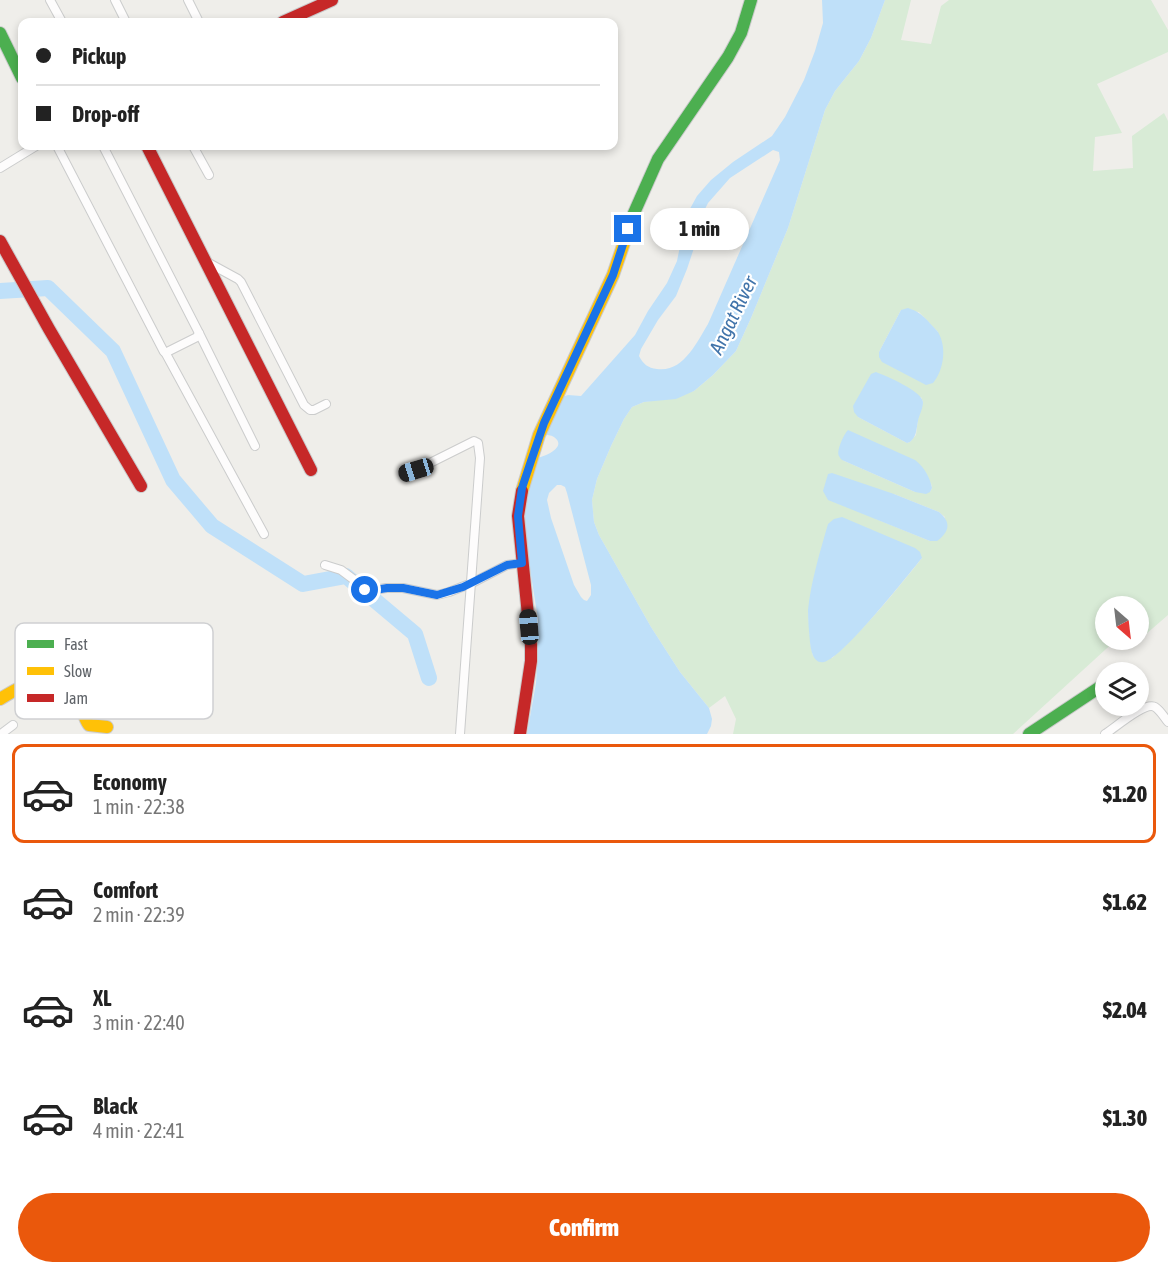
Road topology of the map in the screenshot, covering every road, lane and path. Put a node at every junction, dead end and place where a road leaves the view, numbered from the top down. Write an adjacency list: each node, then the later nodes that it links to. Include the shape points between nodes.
1 (50, 0): 6 (street)
2 (114, 0): 7 (street)
3 (188, 0): 8 (street)
4 (332, 0): 9 (street)
5 (752, 0): 29 (street, via 728,57 658,159 613,275 539,435 519,504)
6 (60, 18)
7 (124, 18)
8 (197, 18)
9 (292, 18)
10 (0, 33): 11 (street)
11 (18, 70)
12 (29, 150): 17 (street)
13 (59, 150): 22 (street)
14 (105, 150): 21 (street)
15 (149, 150): 20 (street)
16 (195, 150): 18 (street)
17 (0, 168)
18 (209, 175)
19 (0, 241): 27 (street)
20 (205, 260): 23 (street, via 241,282 304,405 310,410); 25 (street)
21 (199, 333): 22 (street); 24 (street)
22 (165, 352): 28 (street)
23 (326, 404)
24 (255, 446)
25 (311, 470)
26 (404, 474): 31 (street, via 474,441 478,443)
27 (141, 486)
28 (264, 534)
29 (522, 563): 31 (street, via 507,565); 41 (street, via 531,661)
30 (325, 565): 31 (street, via 341,570 369,591 403,588 437,595)
31 (472, 583): 40 (street)
32 (15, 690): 34 (street)
33 (1095, 690): 42 (street)
34 (0, 699)
35 (1166, 715): 43 (street, via 1149,705)
36 (84, 719): 38 (street, via 89,725)
37 (13, 725): 39 (street)
38 (107, 727)
39 (1, 734)
40 (460, 734)
41 (520, 734)
42 (1029, 734)
43 (1106, 734)

